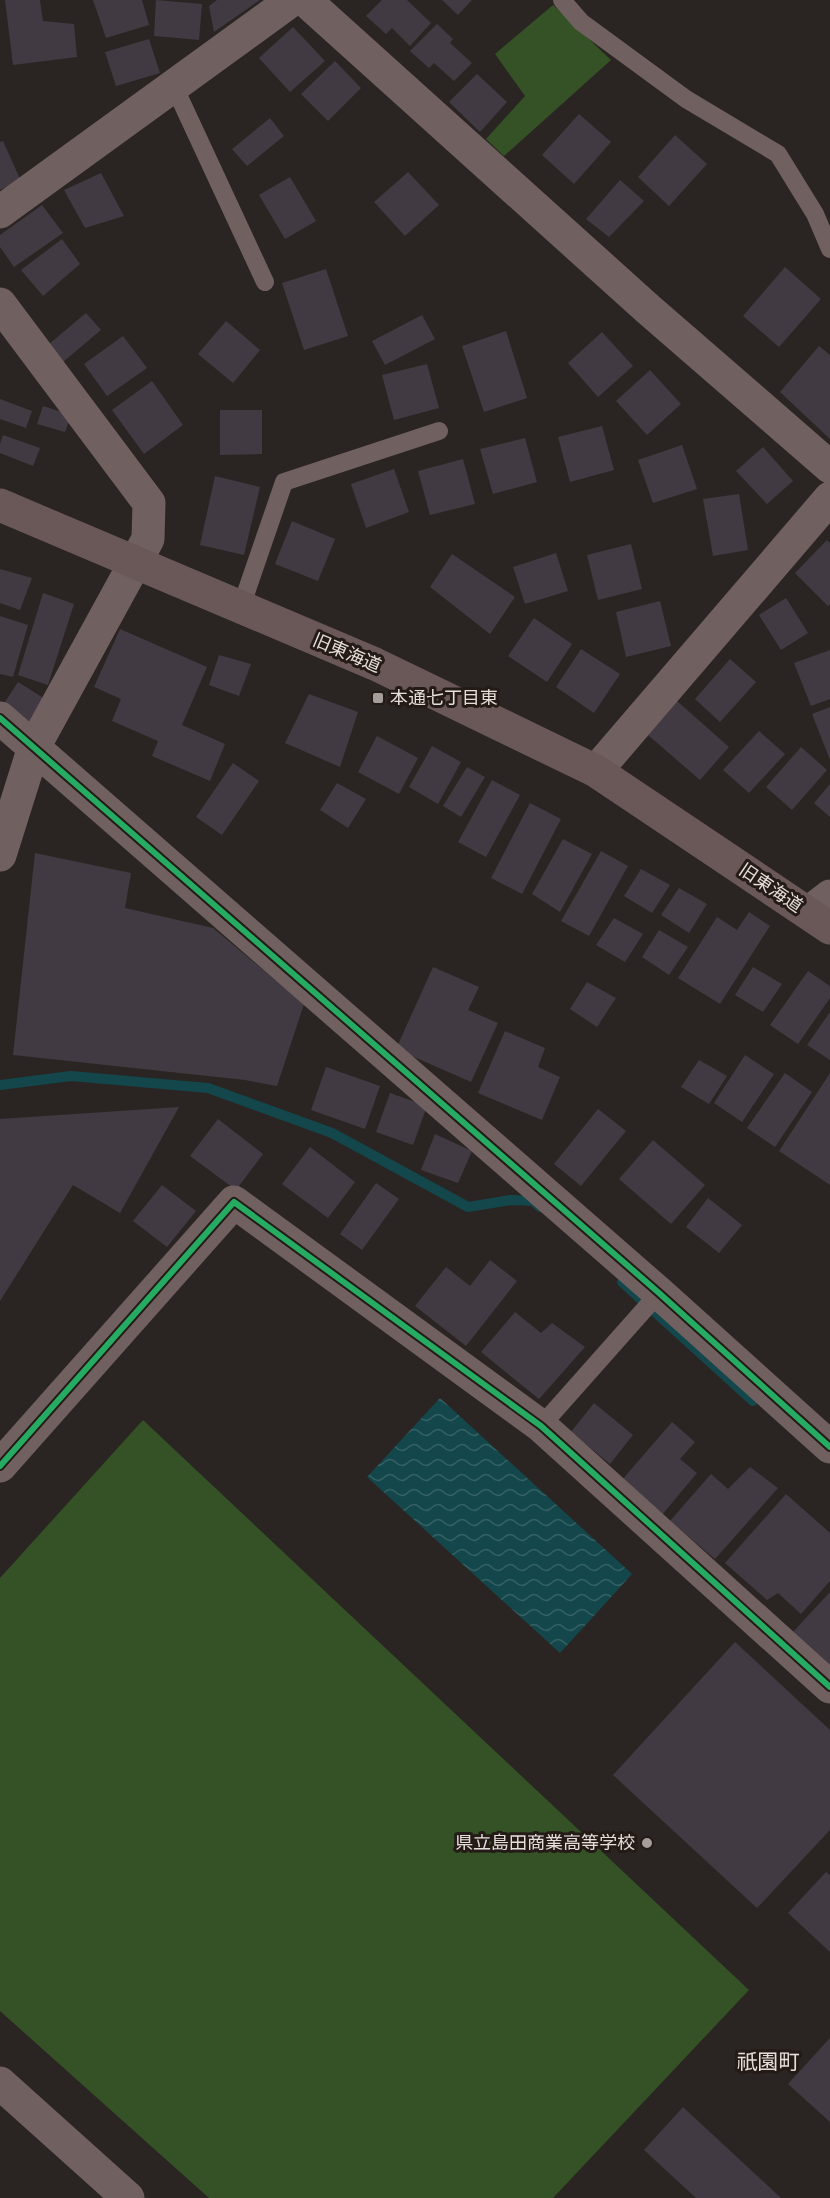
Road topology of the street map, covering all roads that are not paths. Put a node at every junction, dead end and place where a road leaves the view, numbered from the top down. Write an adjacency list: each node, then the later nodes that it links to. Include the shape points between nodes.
1 (292, 0): 4 (street)
2 (305, 0): 10 (street)
3 (562, 0): 6 (lane, via 581,22 686,99 778,154 815,214)
4 (174, 86): 5 (street); 7 (lane)
5 (0, 212)
6 (830, 249)
7 (265, 282)
8 (0, 304): 13 (street, via 149,503 148,539)
9 (440, 431): 14 (lane, via 284,482)
10 (830, 467)
11 (830, 498): 17 (street)
12 (0, 505): 13 (street, 旧東海道)
13 (135, 562): 14 (street, 旧東海道); 16 (street)
14 (241, 608): 17 (street, 旧東海道, via 375,664)
15 (0, 718): 16 (street)
16 (34, 747): 18 (street); 20 (street)
17 (596, 771): 19 (street, 旧東海道)
18 (0, 855)
19 (823, 912)
20 (659, 1293): 21 (lane); 22 (street)
21 (541, 1426): 23 (street, via 234,1202); 24 (street)
22 (830, 1447)
23 (0, 1466)
24 (830, 1687)
25 (0, 2083): 26 (street)
26 (128, 2198)

